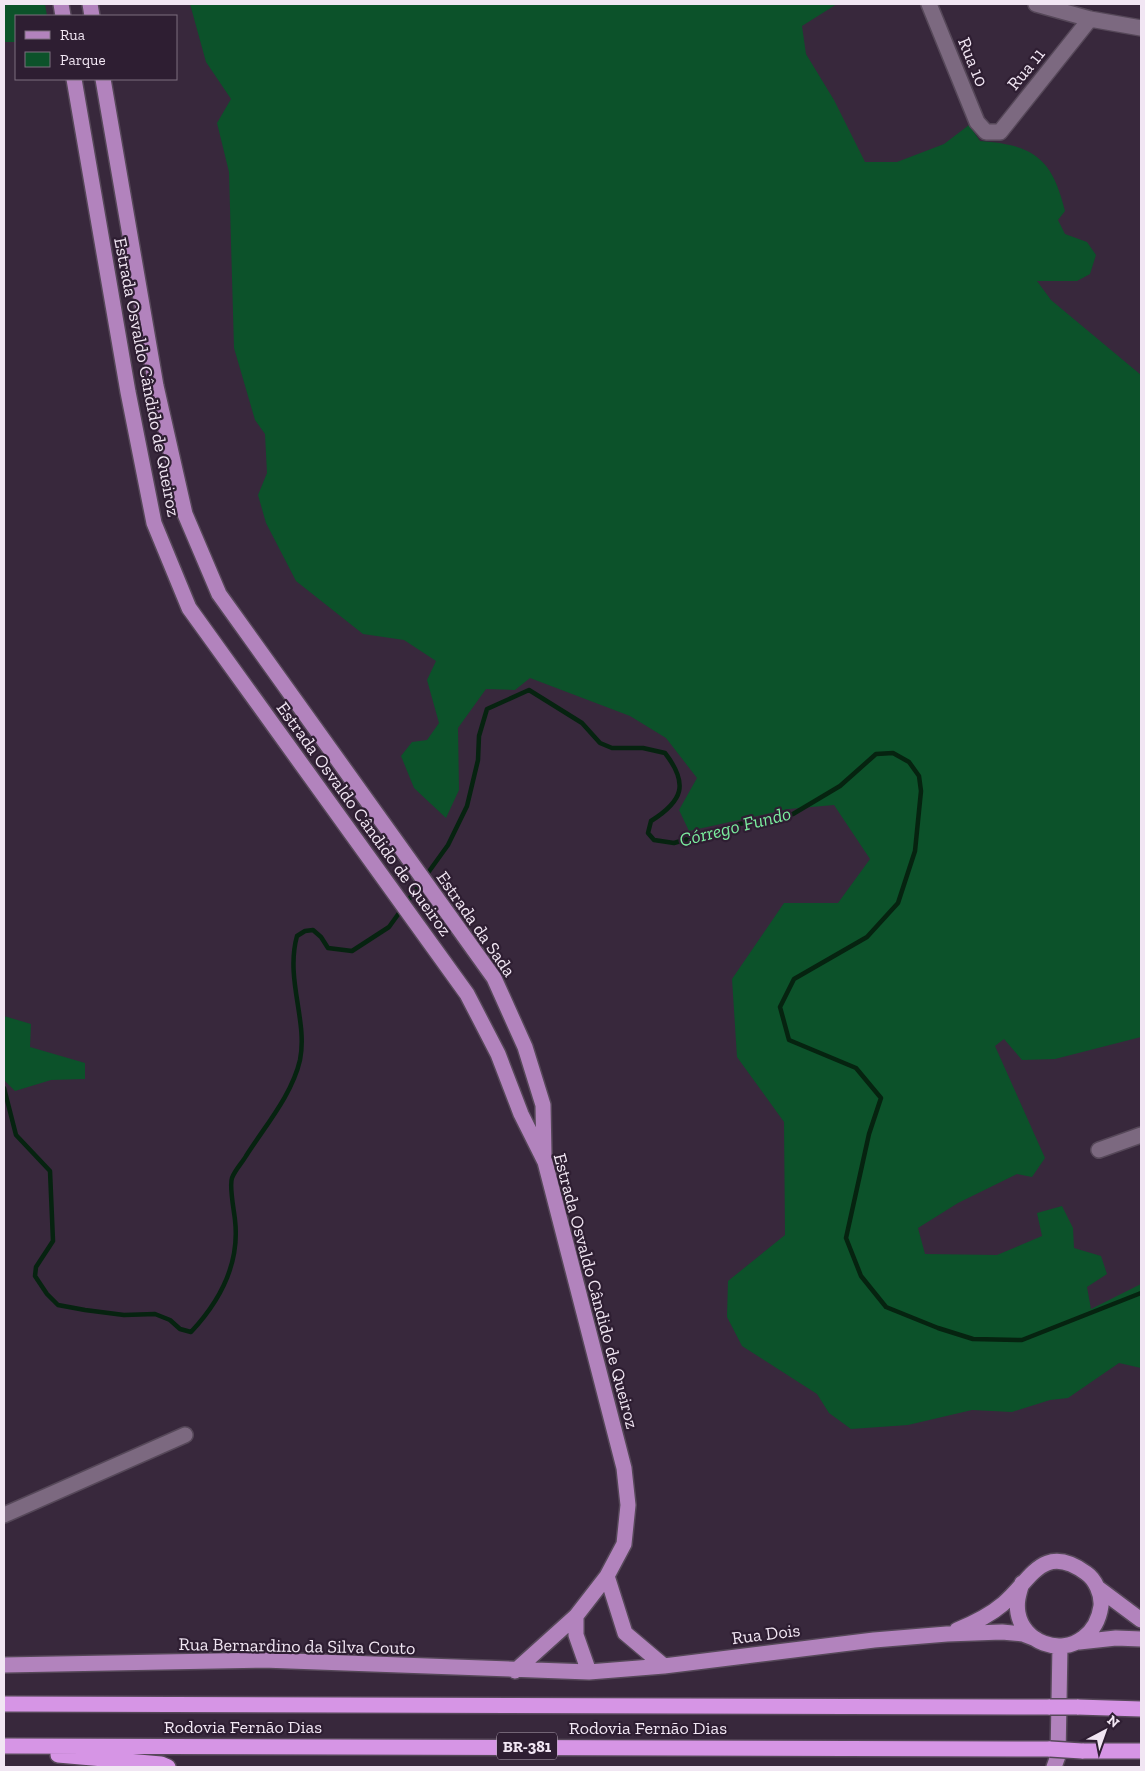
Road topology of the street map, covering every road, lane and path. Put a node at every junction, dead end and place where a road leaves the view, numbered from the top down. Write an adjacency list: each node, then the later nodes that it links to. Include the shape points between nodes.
1 (929, 4): 7 (street, Rua 10, via 977,122)
2 (1036, 4): 3 (street)
3 (1090, 19): 4 (street); 7 (street, Rua 11, via 1000,132)
4 (1140, 31)
5 (74, 80): 11 (main road, Estrada Osvaldo Cândido de Queiroz, via 154,523 189,608 467,994 498,1054)
6 (103, 80): 8 (main road, Estrada Osvaldo Cândido de Queiroz, via 156,386 185,514 219,594)
7 (986, 132)
8 (405, 856): 11 (main road, Estrada da Sada, via 494,978 524,1047 543,1105)
9 (1141, 1135): 10 (street)
10 (1099, 1150)
11 (544, 1162): 14 (main road, Estrada Osvaldo Cândido de Queiroz, via 624,1468 628,1505 624,1544)
12 (185, 1435): 13 (street)
13 (4, 1515)
14 (607, 1576): 17 (main road, Estrada Osvaldo Cândido de Queiroz); 25 (main road, via 624,1633)
15 (1022, 1583): 16 (main road, via 1032,1571 1046,1564 1061,1562 1076,1566 1089,1575); 19 (main road, Rua Dois, via 1005,1603 983,1620); 20 (main road, via 1017,1598 1018,1614 1024,1628)
16 (1098, 1588): 18 (main road); 22 (main road, via 1101,1604 1098,1619 1090,1633)
17 (576, 1616): 26 (main road, Estrada Osvaldo Cândido de Queiroz); 27 (main road, via 576,1635)
18 (1141, 1620)
19 (947, 1634): 20 (main road, Rua Dois, via 1002,1632); 25 (main road, Rua Dois)
20 (1036, 1639): 23 (main road, via 1047,1645)
21 (1141, 1639): 22 (main road)
22 (1078, 1642): 23 (main road)
23 (1060, 1646): 33 (main road)
24 (4, 1665): 26 (main road, Rua Bernardino da Silva Couto, via 263,1660)
25 (664, 1666): 27 (main road, Rua Dois)
26 (515, 1671): 27 (main road, Rua Bernardino da Silva Couto)
27 (590, 1672)
28 (4, 1704): 29 (highway, Rodovia Fernão Dias, bridge)
29 (1141, 1709)
30 (4, 1746): 33 (highway, Rodovia Fernão Dias / BR-381)
31 (4, 1750): 34 (highway)
32 (1141, 1751): 33 (highway, Rodovia Fernão Dias / BR-381, bridge, via 1082,1751)
33 (1056, 1760)
34 (168, 1767)

